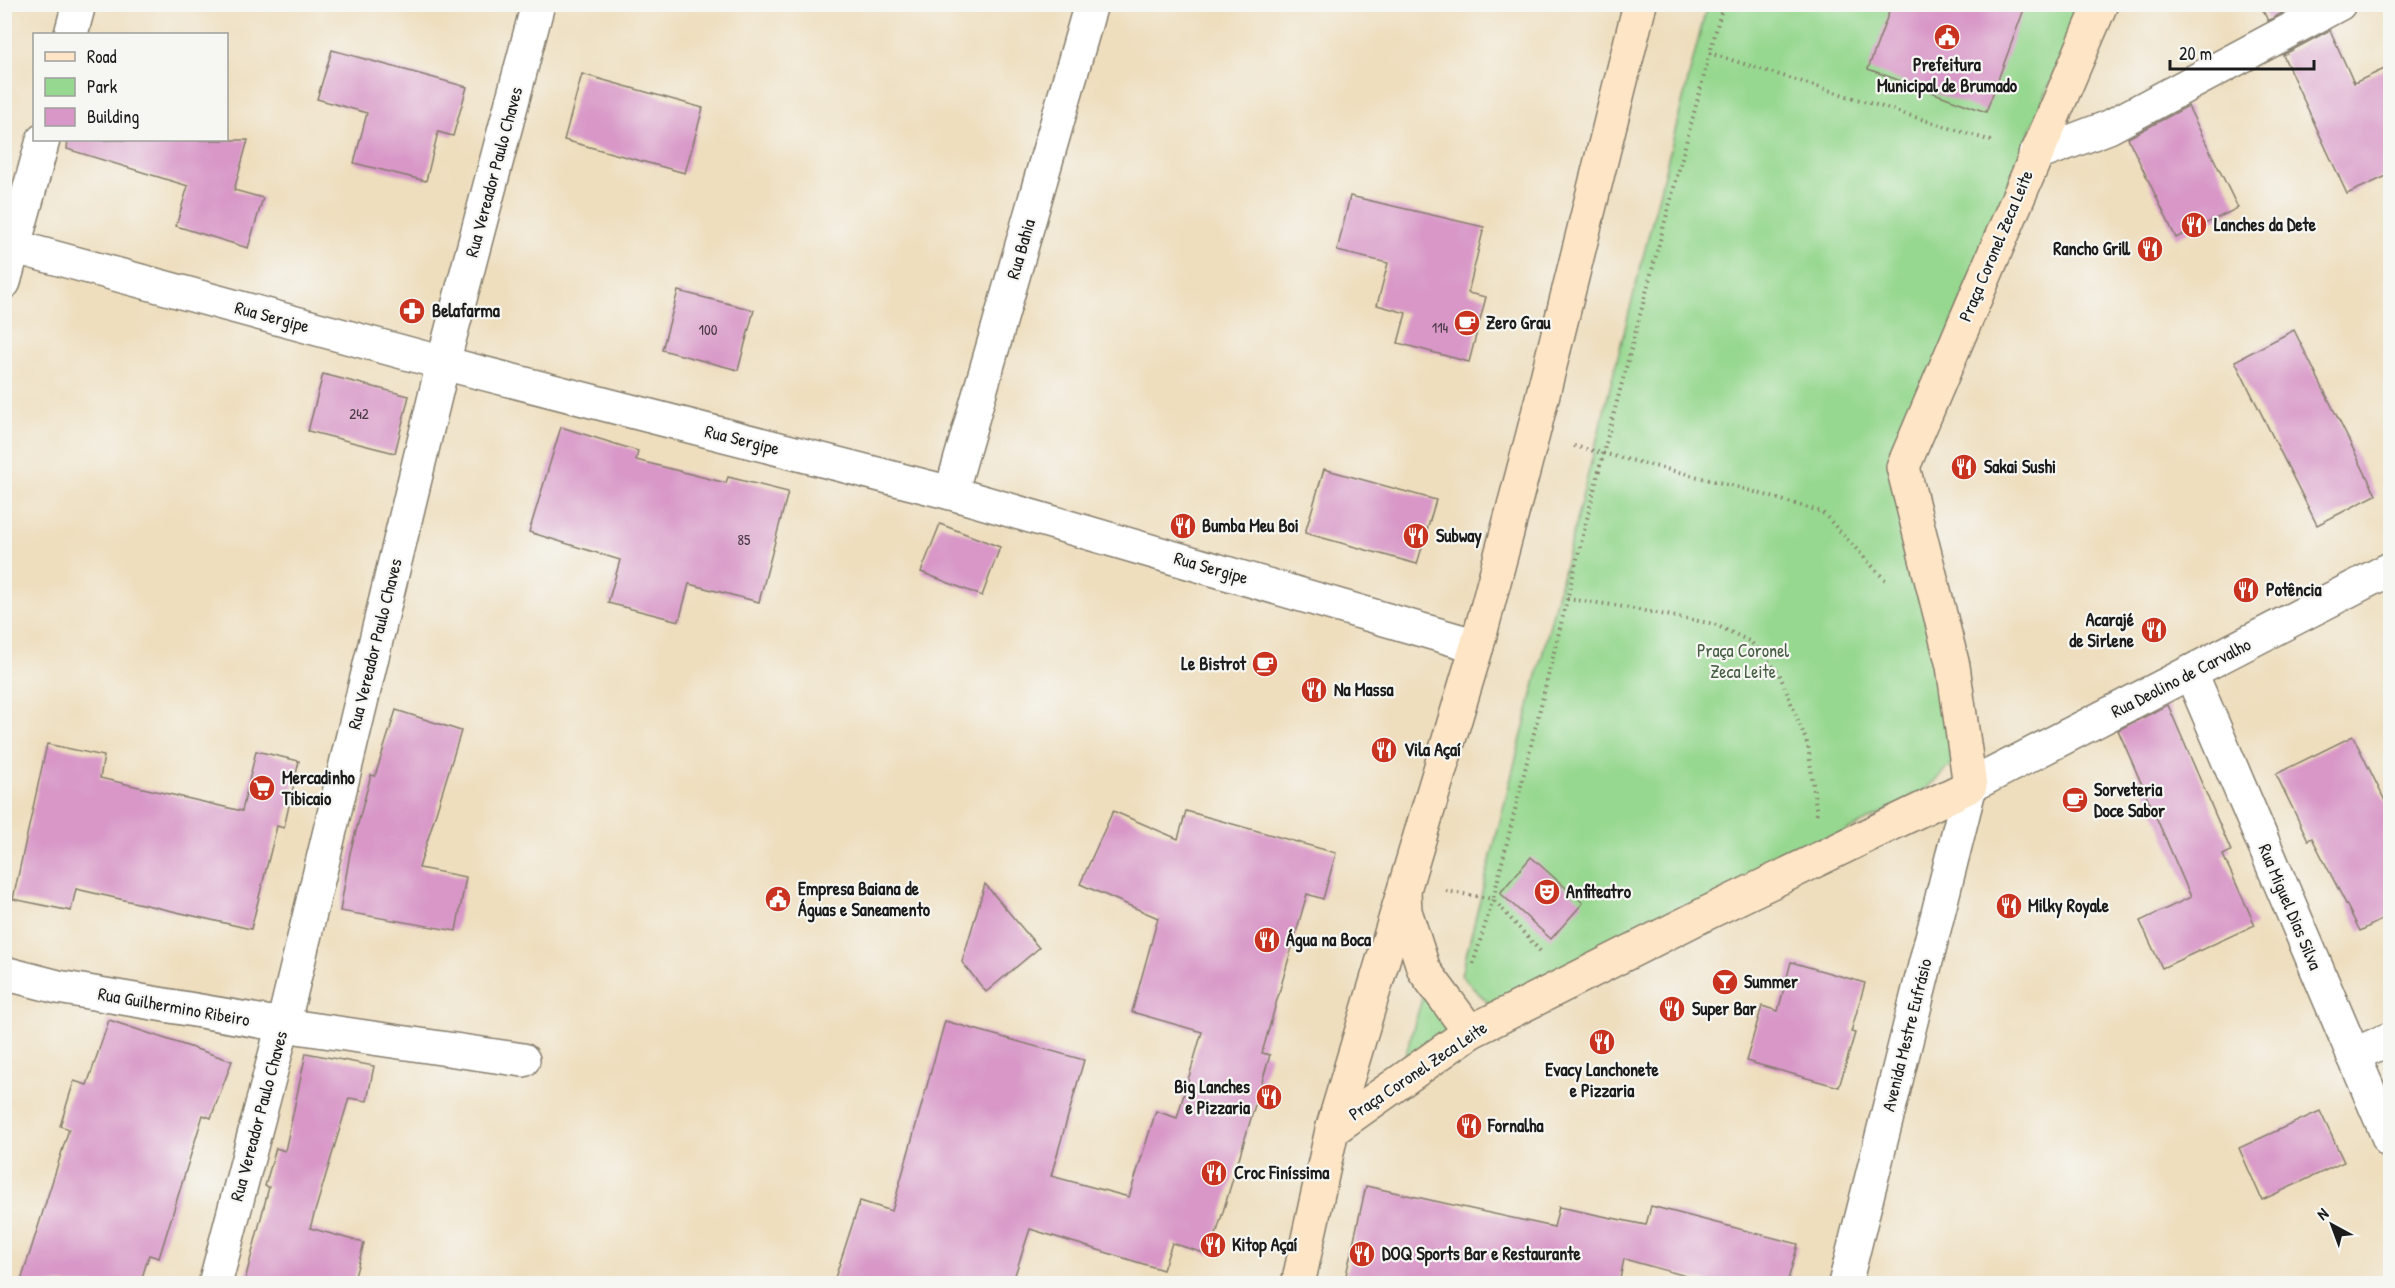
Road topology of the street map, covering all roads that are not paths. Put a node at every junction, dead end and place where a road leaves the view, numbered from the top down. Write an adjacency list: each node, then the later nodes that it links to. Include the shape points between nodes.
1 (79, 4): 7 (street)
2 (538, 4): 12 (street, Rua Vereador Paulo Chaves)
3 (1092, 4): 13 (street, Rua Bahia)
4 (1640, 4): 15 (main road, Praça Coronel Zeca Leite)
5 (2101, 4): 9 (main road, Praça Coronel Zeca Leite)
6 (2339, 4): 9 (street, via 2109,127)
7 (70, 33)
8 (43, 141): 10 (street)
9 (2035, 155): 17 (main road, Praça Coronel Zeca Leite, via 1904,467 1953,666)
10 (9, 245): 11 (street); 12 (street, Rua Sergipe)
11 (4, 282)
12 (443, 363): 13 (street, Rua Sergipe); 20 (street, Rua Vereador Paulo Chaves)
13 (951, 493): 15 (street, Rua Sergipe)
14 (2391, 569): 16 (street, Rua Deolino de Carvalho)
15 (1478, 645): 18 (main road, Praça Coronel Zeca Leite)
16 (2191, 673): 17 (street, Rua Deolino de Carvalho); 23 (street, Rua Miguel Dias Silva)
17 (1970, 786): 21 (main road, Praça Coronel Zeca Leite); 27 (street, Avenida Mestre Eufrásio)
18 (1404, 884): 21 (main road, via 1405,911 1424,970); 25 (main road, Praça Coronel Zeca Leite)
19 (4, 973): 20 (street, Rua Guilhermino Ribeiro, via 58,987)
20 (283, 1025): 24 (street, Rua Guilhermino Ribeiro); 28 (street, Rua Vereador Paulo Chaves)
21 (1470, 1032): 25 (main road, Praça Coronel Zeca Leite)
22 (2391, 1039): 23 (street)
23 (2353, 1055): 26 (street, Rua Miguel Dias Silva)
24 (523, 1060)
25 (1332, 1130): 29 (main road)
26 (2391, 1142)
27 (1848, 1283)
28 (215, 1284)
29 (1298, 1284)

